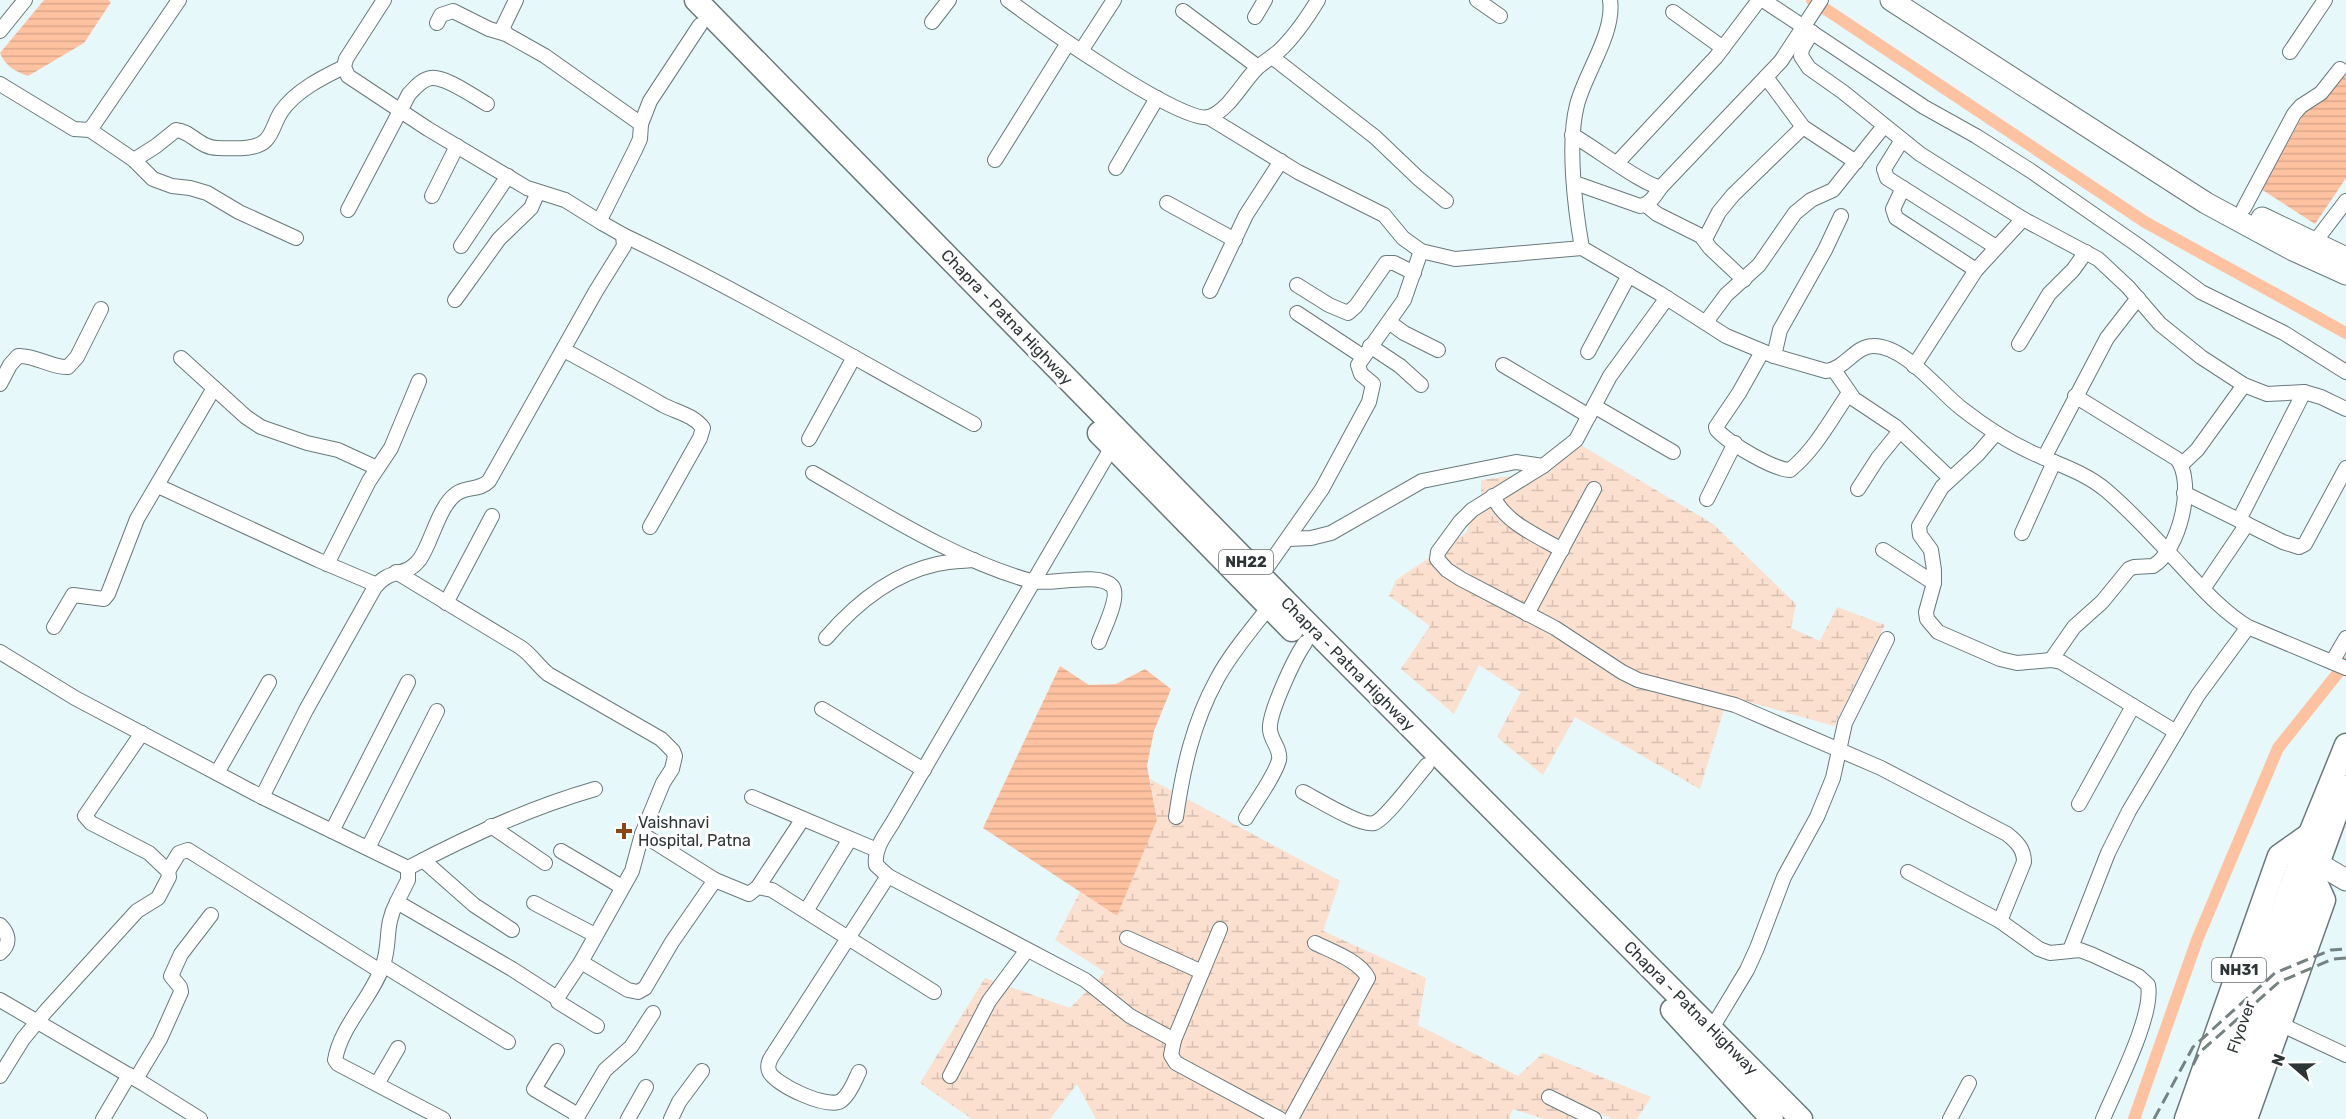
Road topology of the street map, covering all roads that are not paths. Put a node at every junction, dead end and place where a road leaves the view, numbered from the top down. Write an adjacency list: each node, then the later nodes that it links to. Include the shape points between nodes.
1 (25, 0): 27 (street)
2 (179, 0): 46 (street)
3 (384, 0): 34 (street, via 345,59)
4 (516, 0): 28 (street, via 505,20)
5 (678, 0): 25 (highway, Chapra - Patna Highway / NH22)
6 (696, 0): 149 (highway, Chapra - Patna Highway / NH22)
7 (949, 0): 24 (street)
8 (1008, 0): 29 (street)
9 (1114, 0): 31 (street)
10 (1265, 0): 22 (street)
11 (1318, 0): 33 (street)
12 (1477, 0): 21 (street)
13 (1610, 0): 47 (street, via 1604,37 1577,104)
14 (1761, 0): 26 (street); 30 (street)
15 (1821, 0): 26 (street)
16 (1891, 0): 84 (main road, via 2206,203)
17 (1917, 0): 66 (main road)
18 (2325, 0): 32 (street)
19 (1183, 11): 35 (street)
20 (1673, 12): 30 (street)
21 (1500, 16)
22 (1255, 17)
23 (437, 22): 28 (street, via 441,15 453,11)
24 (932, 22)
25 (700, 25): 43 (street, via 650,101); 123 (highway, Chapra - Patna Highway / NH22)
26 (1808, 26): 37 (street); 44 (street, via 1802,61); 107 (street, via 1924,107 2040,178 2201,292 2284,333)
27 (0, 31)
28 (506, 34): 43 (street, via 545,56)
29 (1068, 43): 31 (street); 51 (street)
30 (1723, 48): 54 (street)
31 (1081, 51): 39 (street)
32 (2290, 52)
33 (1272, 57): 35 (street); 62 (street, via 1375,137)
34 (344, 67): 41 (street, via 348,76); 50 (street, via 291,101 266,140 258,145 208,147 176,130)
35 (1258, 67): 42 (street, via 1226,105)
36 (2340, 69): 66 (street, via 2321,93 2294,114)
37 (1766, 77): 45 (street); 58 (street)
38 (0, 84): 46 (street, via 74,129)
39 (1157, 98): 42 (street, via 1181,112); 55 (street)
40 (487, 104): 41 (street, via 447,81 430,78 409,94)
41 (400, 111): 49 (street); 67 (street)
42 (1208, 117): 52 (street)
43 (641, 124): 70 (street, via 635,150 610,197)
44 (1884, 126): 48 (street); 53 (street)
45 (1803, 127): 53 (street); 73 (street, via 1733,195)
46 (90, 130): 50 (street)
47 (1572, 135): 54 (street); 57 (street)
48 (1902, 140): 59 (street, via 1884,169 1887,178); 69 (street)
49 (457, 146): 56 (street); 61 (street)
50 (134, 160): 72 (street, via 163,183 207,193)
51 (995, 160)
52 (1281, 161): 74 (street, via 1246,214); 79 (street, via 1384,214 1403,238)
53 (1856, 162): 86 (street, via 1833,190 1795,213 1768,254)
54 (1617, 163): 58 (street, via 1639,179)
55 (1116, 168)
56 (508, 176): 60 (street); 76 (street)
57 (1575, 183): 65 (street); 78 (street)
58 (1661, 187): 65 (street)
59 (1903, 188): 77 (street); 82 (street, via 1893,209 1896,218)
60 (538, 192): 70 (street, via 565,200); 91 (street, via 531,208 499,239)
61 (432, 196)
62 (1446, 201)
63 (2346, 201): 75 (street)
64 (1167, 203): 74 (street)
65 (1646, 205): 73 (street)
66 (2244, 208): 75 (main road)
67 (348, 210)
68 (1841, 216): 101 (street)
69 (2023, 219): 77 (street); 80 (street)
70 (602, 223): 71 (street)
71 (623, 235): 97 (street, via 624,246); 102 (street, via 771,309)
72 (296, 238)
73 (1705, 239): 86 (street)
74 (1235, 240): 88 (street)
75 (2314, 243): 81 (main road)
76 (461, 246)
77 (1995, 247): 82 (street)
78 (1582, 248): 79 (street, via 1455,259); 85 (street)
79 (1421, 251): 83 (street)
80 (2086, 252): 90 (street, via 2109,268); 96 (street, via 2049,294)
81 (2346, 258)
82 (1976, 270): 105 (street)
83 (1414, 273): 87 (street, via 1386,263 1348,313); 94 (street, via 1404,300)
84 (2346, 274)
85 (1629, 275): 89 (street); 100 (street)
86 (1744, 280): 95 (street, via 1726,295)
87 (1297, 285)
88 (1210, 291)
89 (1667, 298): 95 (street); 117 (street, via 1610,376)
90 (2138, 298): 111 (street, via 2179,340); 115 (street, via 2107,338)
91 (455, 300)
92 (101, 309): 109 (street, via 68,367 18,356)
93 (1297, 313): 99 (street)
94 (1389, 322): 98 (street); 99 (street)
95 (1706, 322): 101 (street, via 1726,336)
96 (2019, 344)
97 (564, 350): 140 (street, via 703,428); 148 (street, via 489,481 454,495 420,558 407,571)
98 (1438, 350)
99 (1366, 351): 110 (street, via 1400,366); 142 (street, via 1358,370 1373,384 1369,402 1322,489)
100 (1588, 352)
101 (1768, 354): 106 (street, via 1816,369); 122 (street, via 1716,426 1721,435)
102 (854, 357): 118 (street); 121 (street)
103 (181, 358): 112 (street)
104 (1503, 365): 117 (street)
105 (1914, 366): 106 (street, via 1894,352 1873,346 1864,348); 120 (street)
106 (1834, 370): 114 (street)
107 (2346, 372)
108 (419, 381): 128 (street, via 391,448)
109 (0, 384)
110 (1421, 385)
111 (2244, 385): 113 (street, via 2267,394); 126 (street, via 2198,450)
112 (214, 388): 128 (street, via 261,427 338,450); 132 (street)
113 (2304, 392): 116 (street); 139 (street)
114 (1849, 393): 119 (street); 122 (street, via 1817,441 1790,470 1777,467)
115 (2075, 396): 125 (street); 126 (street)
116 (2345, 407)
117 (1592, 411): 124 (street); 127 (street, via 1576,440)
118 (974, 424)
119 (1900, 431): 131 (street); 134 (street)
120 (1996, 433): 125 (street); 131 (street)
121 (809, 439)
122 (1735, 443): 137 (street)
123 (1112, 447): 150 (street); 155 (highway, Chapra - Patna Highway / NH22)
124 (1673, 452)
125 (2049, 460): 141 (street); 145 (street, via 2104,488)
126 (2181, 465): 135 (street)
127 (1543, 466): 136 (street); 142 (street, via 1516,462 1435,477 1411,486 1331,533)
128 (377, 468): 147 (street)
129 (2346, 468): 139 (street, via 2306,544 2294,546)
130 (813, 473): 146 (street, via 918,533)
131 (1950, 478): 151 (street, via 1919,526 1920,535 1931,550)
132 (158, 486): 147 (street); 157 (street, via 133,527 108,594 104,599 73,595)
133 (1594, 489): 143 (street)
134 (1858, 489)
135 (2184, 493): 139 (street); 145 (street, via 2178,529)
136 (1493, 496): 143 (street, via 1510,518); 156 (street, via 1460,522 1437,559 1447,570)
137 (1707, 499)
138 (492, 516): 154 (street)
139 (2243, 522): 153 (street)
140 (650, 527)
141 (2022, 533)
142 (1288, 539): 149 (street)
143 (1562, 549): 156 (street)
144 (1883, 550): 151 (street)
145 (2168, 551): 153 (street); 165 (street, via 2153,566 2128,569 2102,602 2074,627)
146 (976, 560): 150 (street); 159 (street, via 938,564 900,578 865,599)
147 (327, 564): 152 (street)
148 (396, 572): 152 (street); 154 (street)
149 (1261, 576): 232 (highway, Chapra - Patna Highway / NH22)
150 (1033, 582): 162 (street, via 1090,580 1113,587 1113,605); 177 (street)
151 (1934, 583): 165 (street, via 1926,612 1930,625 1938,632 2008,662)
152 (377, 585): 182 (street)
153 (2203, 589): 158 (street)
154 (446, 603): 190 (street, via 530,653 548,674 661,739 673,751 672,769)
155 (1269, 607): 163 (highway, Chapra - Patna Highway / NH22); 185 (street, via 1228,662 1198,718 1182,775)
156 (1527, 614): 175 (street, via 1638,680 1735,705)
157 (54, 627)
158 (2248, 627): 166 (street); 172 (street, via 2214,670)
159 (826, 638)
160 (2346, 638): 166 (street)
161 (1887, 639): 175 (street, via 1845,723)
162 (1099, 642)
163 (1305, 643): 176 (highway, Chapra - Patna Highway / NH22); 186 (street, via 1269,725 1279,753 1278,764)
164 (0, 652): 173 (street)
165 (2051, 660): 169 (street, via 2072,668)
166 (2338, 665)
167 (269, 682): 178 (street)
168 (408, 682): 189 (street)
169 (2133, 706): 172 (street); 184 (street)
170 (822, 710): 177 (street)
171 (437, 711): 193 (street)
172 (2176, 732): 220 (street, via 2116,833)
173 (142, 733): 178 (street); 199 (street, via 86,816 91,823 149,853)
174 (2346, 745): 191 (highway, Flyover)
175 (1838, 750): 211 (street, via 1881,768 2015,840 2024,854 2024,862); 232 (street, via 1836,768 1817,818 1784,877 1757,948)
176 (1427, 765): 181 (street, via 1377,823 1364,823); 256 (highway, Chapra - Patna Highway / NH22, via 1644,981)
177 (924, 770): 194 (street)
178 (217, 773): 182 (street)
179 (2346, 788): 200 (highway, Flyover)
180 (594, 789): 188 (street)
181 (1303, 792)
182 (262, 797): 189 (street)
183 (752, 797): 187 (street)
184 (2079, 804)
185 (1176, 817)
186 (1246, 818)
187 (802, 820): 192 (street); 206 (street)
188 (491, 826): 196 (street); 197 (street)
189 (332, 831): 193 (street)
190 (642, 834): 203 (street); 205 (street, via 632,871)
191 (2310, 834): 260 (highway, NH31, via 2279,856); 261 (highway, Flyover)
192 (850, 839): 194 (street); 209 (street)
193 (368, 848): 198 (street)
194 (877, 850): 202 (street, via 876,865)
195 (561, 851): 205 (street)
196 (423, 860): 198 (street); 214 (street, via 474,905)
197 (545, 863)
198 (408, 868): 207 (street, via 408,880)
199 (168, 871): 223 (street, via 179,854 188,850); 229 (street, via 169,877 158,898 137,911)
200 (2317, 871): 204 (main road); 230 (highway, via 2324,900); 262 (highway, Flyover)
201 (1908, 873): 211 (street)
202 (888, 876): 216 (street); 219 (street)
203 (715, 880): 206 (street, via 749,894); 222 (street, via 645,988 638,992 628,990)
204 (2346, 880)
205 (622, 887): 215 (street)
206 (758, 887): 209 (street, via 772,890)
207 (397, 902): 223 (street, via 388,922); 226 (street)
208 (534, 903): 215 (street)
209 (806, 911): 216 (street)
210 (211, 915): 242 (street, via 175,963 171,976 181,992 160,1039)
211 (2000, 921): 220 (street, via 2044,951)
212 (0, 925): 221 (street, via 8,934 8,942)
213 (1220, 929): 224 (street)
214 (512, 930)
215 (595, 935): 222 (street)
216 (849, 938): 225 (street); 239 (street, via 776,1050 768,1069 771,1075 803,1094 834,1104 842,1100)
217 (1127, 938): 224 (street)
218 (1315, 943): 254 (street, via 1352,963 1368,978)
219 (1027, 950): 233 (street, via 1092,984 1130,1016); 241 (street, via 989,1001)
220 (2070, 950): 259 (street, via 2093,955 2138,976 2148,985 2149,1002 2141,1026)
221 (0, 953)
222 (581, 962): 226 (street)
223 (382, 968): 234 (street); 244 (street, via 340,1043 335,1060)
224 (1202, 972): 233 (street)
225 (934, 992)
226 (557, 998): 231 (street)
227 (0, 1000): 229 (street)
228 (653, 1013): 247 (street, via 631,1047 605,1070)
229 (36, 1023): 240 (street); 242 (street)
230 (2280, 1024): 237 (street); 263 (highway)
231 (597, 1026)
232 (1712, 1028): 257 (highway, Chapra - Patna Highway / NH22)
233 (1174, 1040): 253 (street, via 1171,1055 1176,1063)
234 (508, 1042)
235 (398, 1048): 244 (street)
236 (556, 1051): 247 (street, via 534,1089)
237 (2346, 1055)
238 (702, 1071): 252 (street)
239 (860, 1072)
240 (0, 1076)
241 (950, 1076)
242 (132, 1077): 249 (street); 250 (street)
243 (1969, 1083): 258 (street)
244 (377, 1084): 248 (street)
245 (646, 1087): 251 (street)
246 (1549, 1097): 255 (street)
247 (577, 1117)
248 (438, 1118)
249 (103, 1119)
250 (200, 1119)
251 (628, 1119)
252 (670, 1119)
253 (1280, 1119)
254 (1291, 1119)
255 (1594, 1119)
256 (1772, 1119)
257 (1801, 1119)
258 (1950, 1119)
259 (2103, 1119)
260 (2186, 1119)
261 (2208, 1119)
262 (2225, 1119)
263 (2246, 1119)

